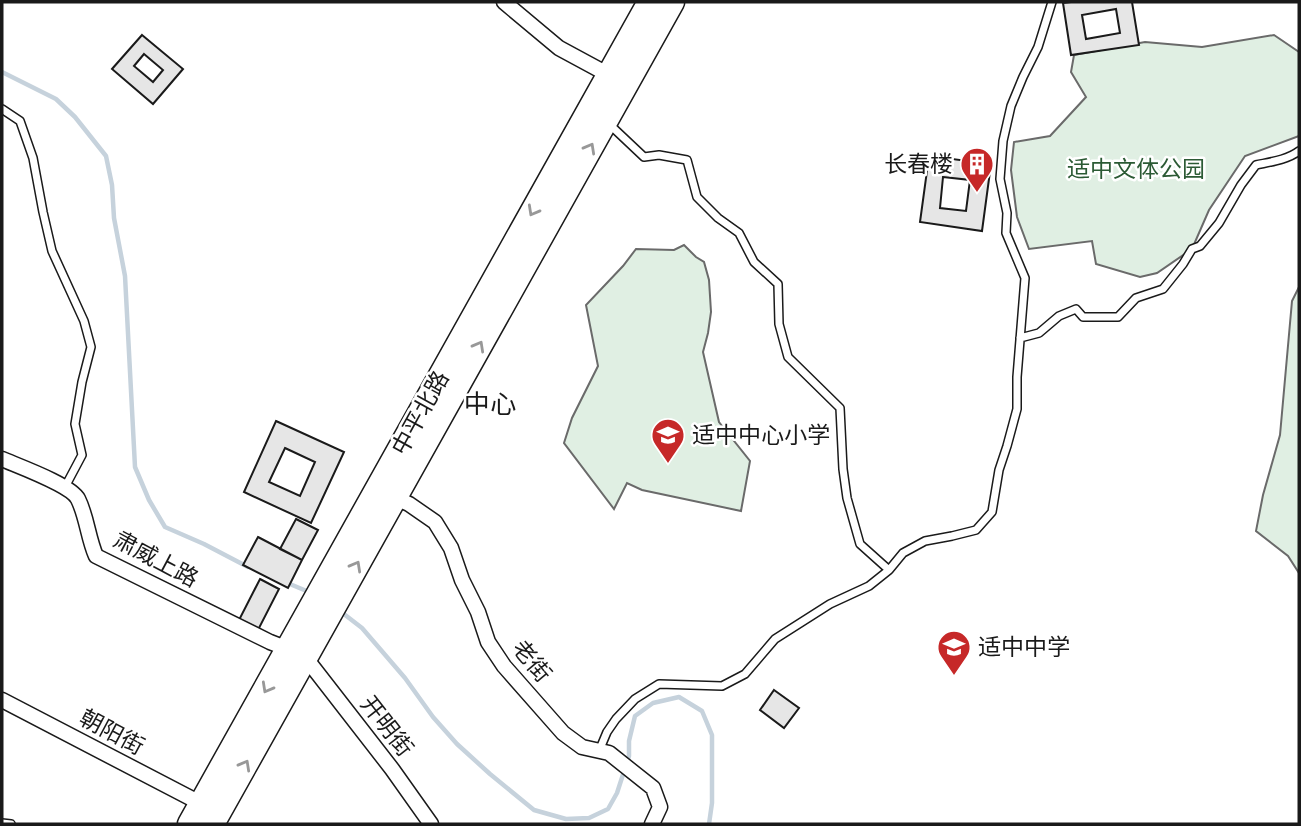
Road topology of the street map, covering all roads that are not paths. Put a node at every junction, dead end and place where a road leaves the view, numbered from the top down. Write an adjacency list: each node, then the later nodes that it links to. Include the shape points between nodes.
1 (504, 2): 5 (street, via 559,48)
2 (650, 2): 5 (highway, 中平北路)
3 (672, 2): 7 (highway)
4 (1052, 2): 9 (lane, via 1011,106 1003,141 1000,178 1006,233 1025,278)
5 (609, 75): 14 (highway, 中平北路, one-way to 14)
6 (2, 109): 11 (lane, via 20,121 33,158 52,251 91,347 75,424 82,455)
7 (605, 120): 12 (highway, one-way to 7); 13 (lane, via 644,157 687,160 697,197 739,233 754,262 778,284 779,324 788,357 840,408 843,469 860,544)
8 (1299, 151): 9 (lane, via 1256,165 1219,223 1192,249 1163,289 1136,298 1118,317 1083,317 1076,309 1038,333)
9 (1020, 338): 13 (lane, via 1017,408 992,512 976,530 925,541 903,553)
10 (2, 458): 11 (street)
11 (65, 487): 14 (street, 肃威上路, via 77,496 96,556)
12 (394, 497): 14 (highway, one-way to 12); 16 (street, 老街, via 435,522 503,666 564,733 582,747)
13 (890, 570): 16 (lane, via 775,639 745,674 722,687 659,684 635,699 616,719)
14 (296, 653): 17 (highway); 20 (street, 开明街)
15 (2, 700): 17 (street, 朝阳街)
16 (599, 751): 21 (street, 老街, via 653,788 660,807)
17 (206, 820)
18 (2, 823): 19 (lane)
19 (11, 824)
20 (431, 824)
21 (652, 824)

